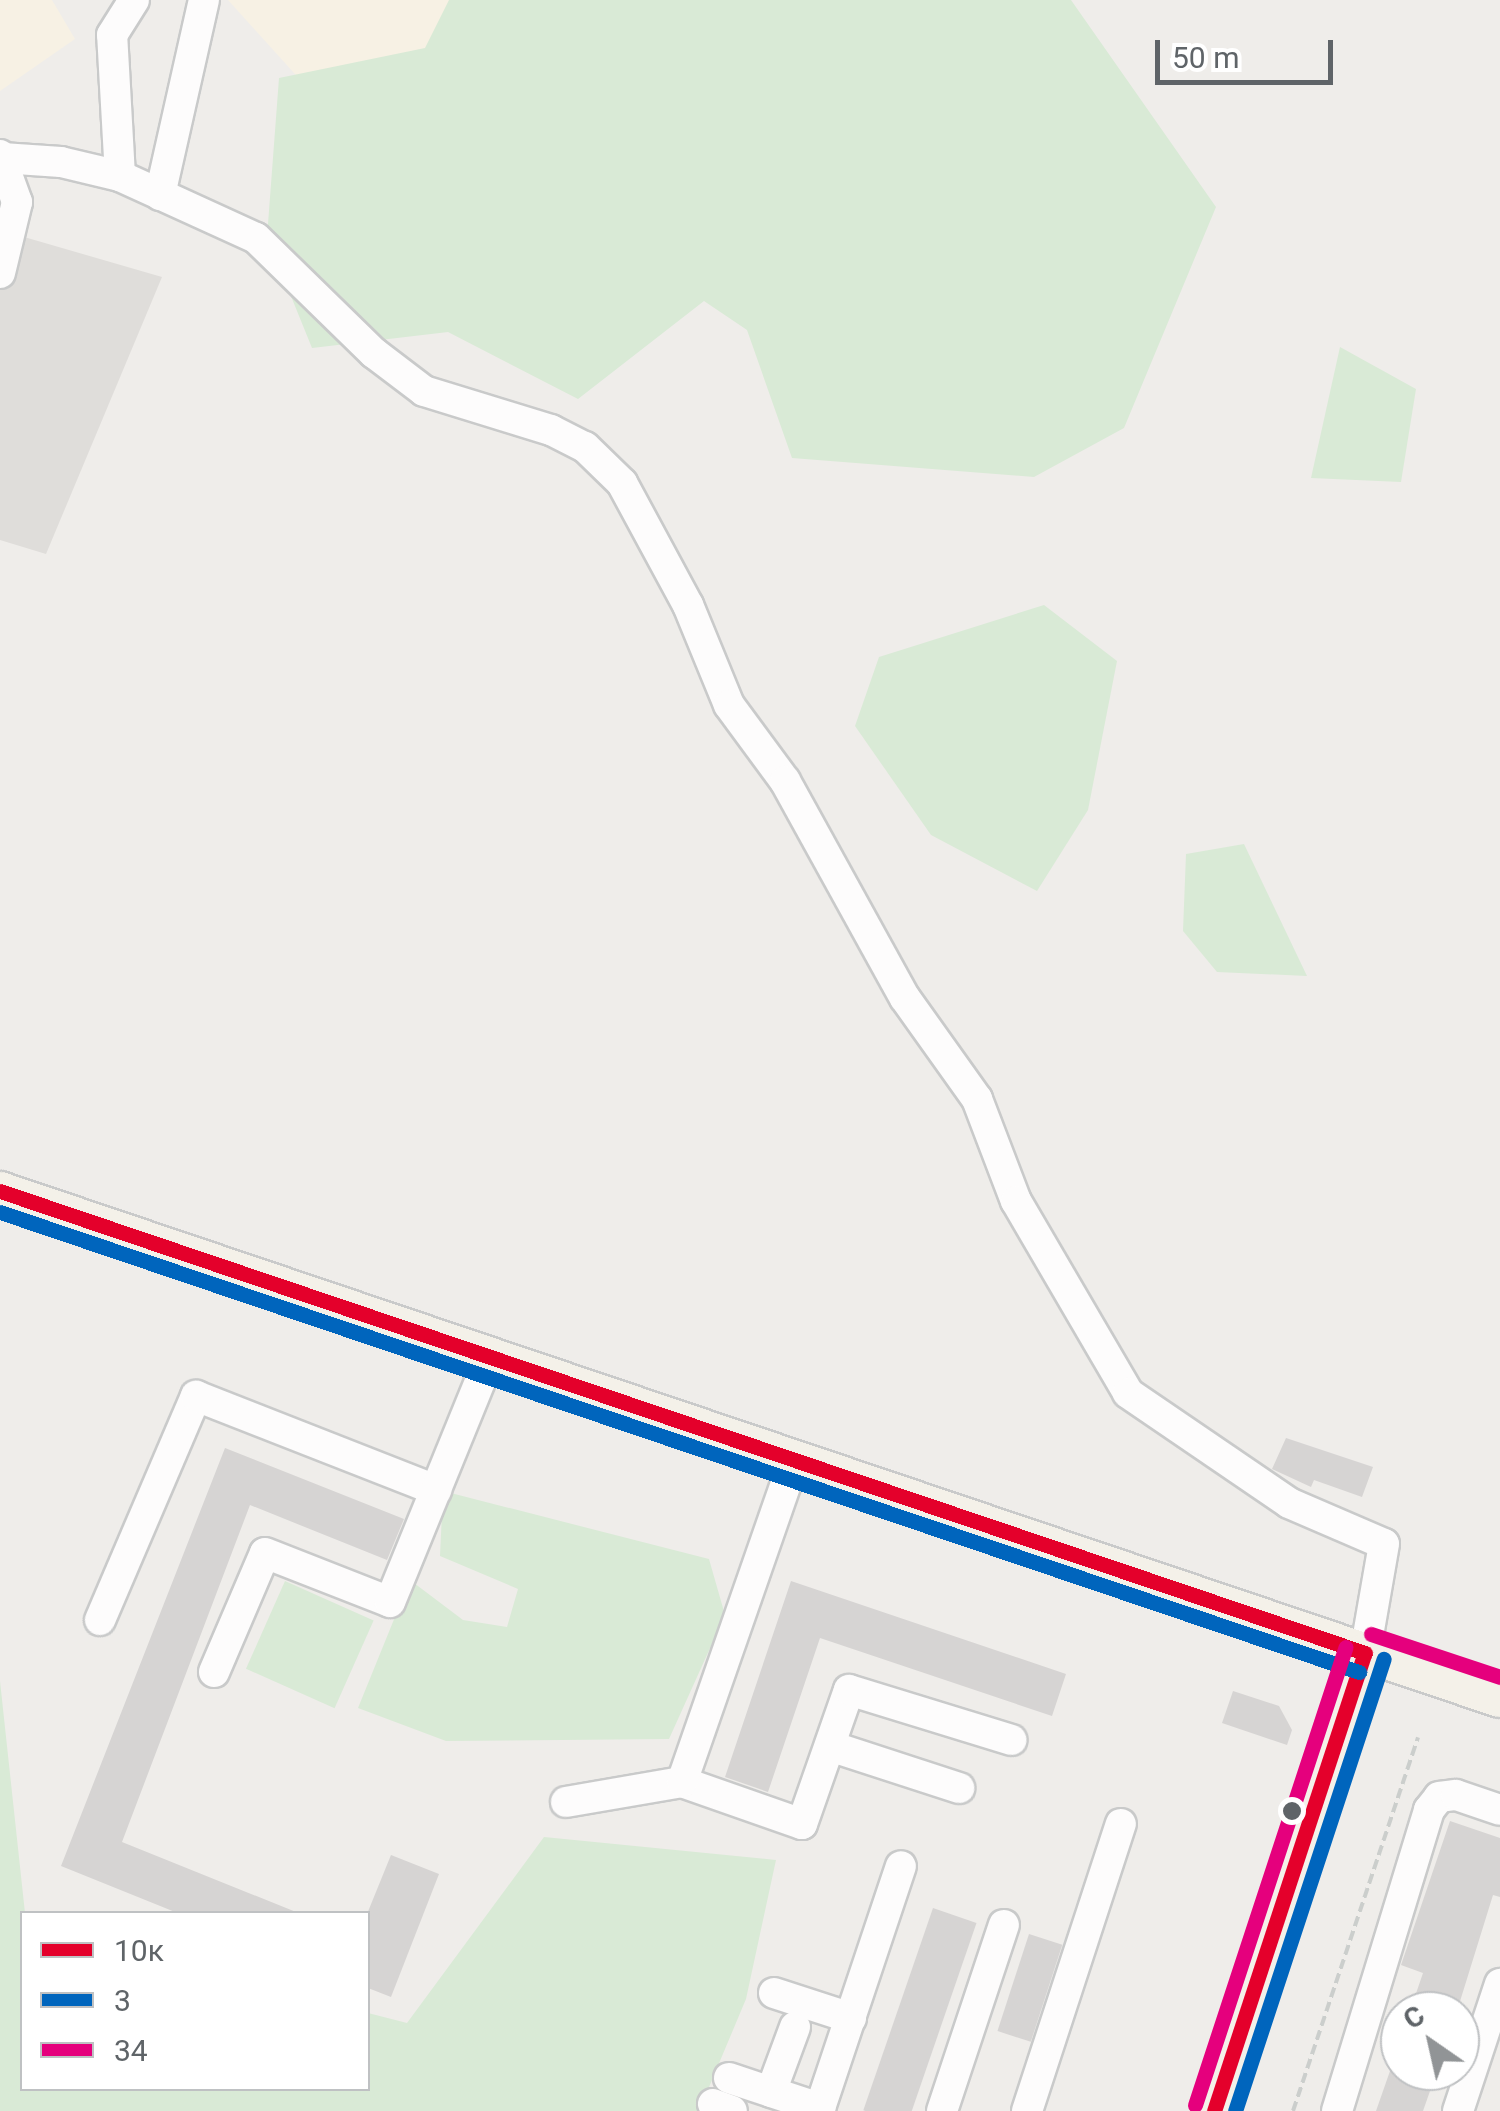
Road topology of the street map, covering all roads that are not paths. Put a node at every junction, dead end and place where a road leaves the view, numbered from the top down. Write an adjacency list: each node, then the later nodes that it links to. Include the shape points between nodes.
1 (134, 0): 4 (lane, via 112,35)
2 (204, 0): 5 (lane)
3 (1, 156): 4 (lane); 6 (lane, via 17,202)
4 (120, 176): 5 (lane)
5 (160, 195): 12 (lane, via 256,238 374,354 424,391 585,446 622,484 688,605 730,704 785,780 905,998 977,1098 1016,1201 1128,1393 1288,1502 1384,1544)
6 (0, 273)
7 (0, 1191): 8 (main road)
8 (491, 1355): 9 (main road); 10 (lane)
9 (795, 1457): 12 (main road); 17 (lane)
10 (436, 1490): 11 (lane, via 196,1396); 13 (lane, via 390,1602 265,1553)
11 (100, 1620)
12 (1365, 1652): 14 (main road); 33 (main road)
13 (214, 1672)
14 (1500, 1698)
15 (1012, 1740): 16 (lane, via 849,1690)
16 (830, 1746): 17 (lane, via 802,1824); 18 (lane)
17 (682, 1782): 19 (lane)
18 (959, 1788)
19 (566, 1802)
20 (1500, 1810): 34 (lane, via 1456,1796 1440,1797 1430,1810)
21 (1121, 1824): 32 (lane)
22 (901, 1866): 26 (lane)
23 (1004, 1925): 31 (lane)
24 (1500, 1984): 35 (lane)
25 (774, 1993): 26 (lane)
26 (851, 2018): 30 (lane)
27 (795, 2027): 29 (lane)
28 (729, 2078): 29 (lane)
29 (771, 2092): 30 (lane)
30 (820, 2110)
31 (942, 2111)
32 (1026, 2111)
33 (1214, 2111)
34 (1336, 2111)
35 (1458, 2111)

